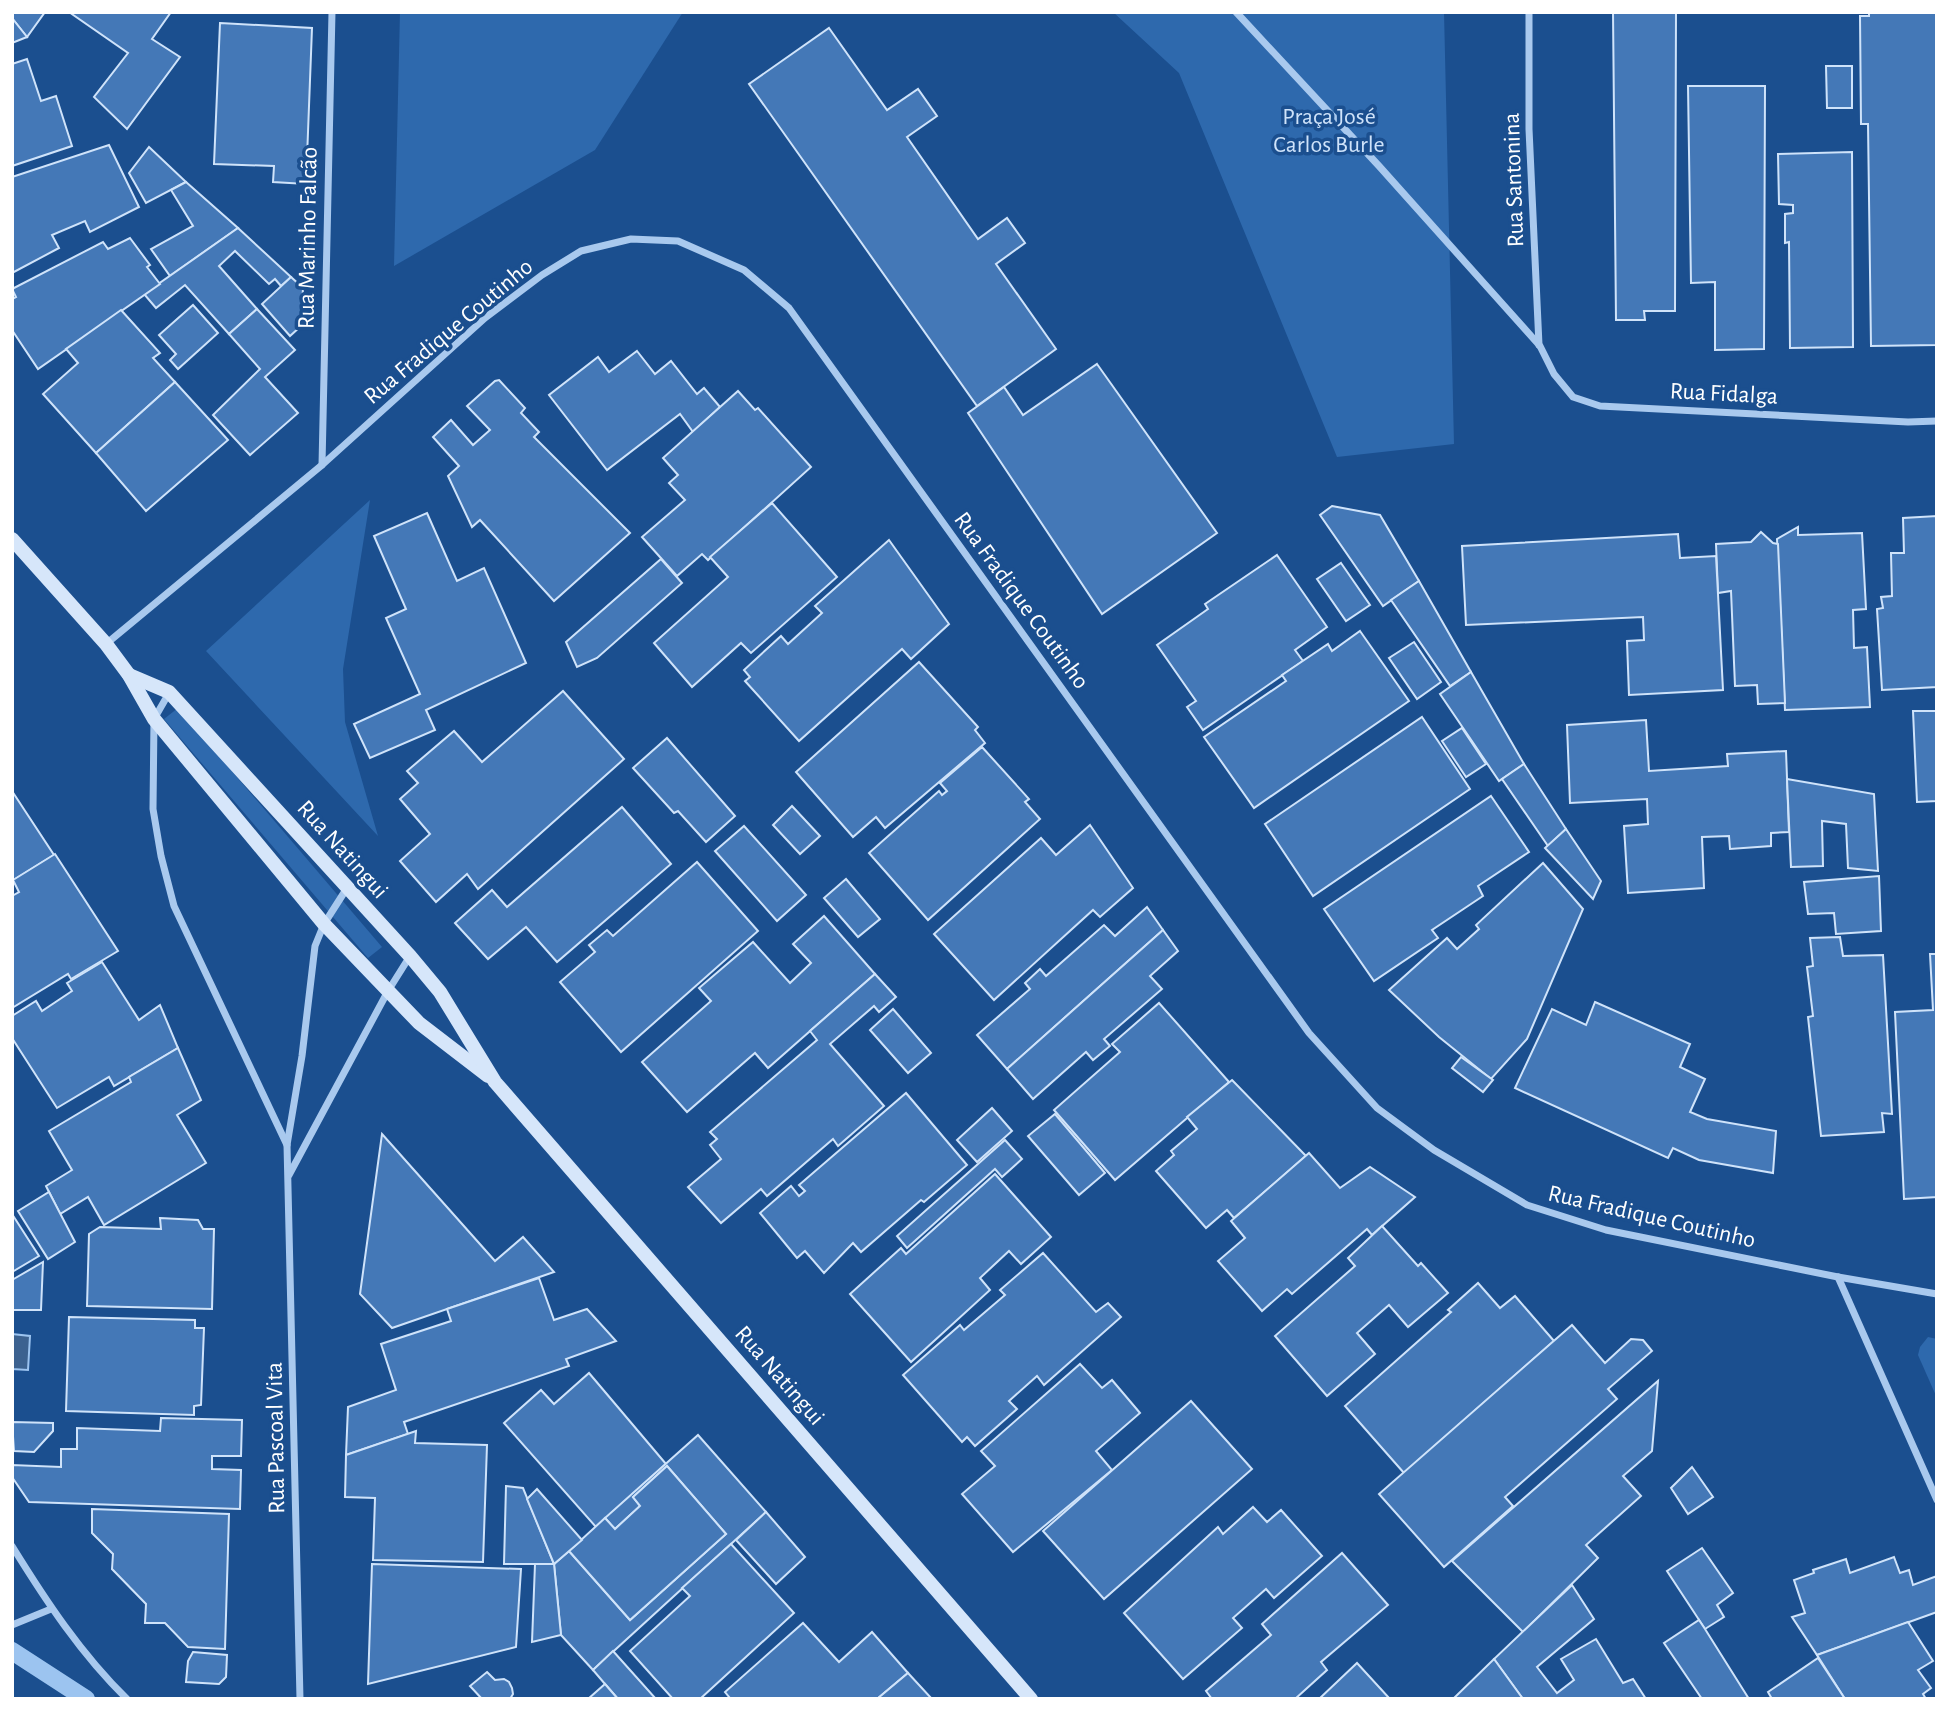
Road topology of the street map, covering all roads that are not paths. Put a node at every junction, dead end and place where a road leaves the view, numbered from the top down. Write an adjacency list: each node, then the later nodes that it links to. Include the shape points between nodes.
1 (332, 12): 6 (street, Rua Marinho Falcão)
2 (1236, 12): 4 (street)
3 (1529, 12): 4 (street, Rua Santonina, via 1529,129)
4 (1539, 345): 5 (street, Rua Fidalga, via 1553,374 1573,397 1600,406)
5 (1937, 421)
6 (322, 465): 8 (street, Rua Fradique Coutinho); 19 (street, Rua Fradique Coutinho, via 485,318 581,251 631,239 678,241 744,270 789,308 1309,1033 1377,1108 1434,1150 1527,1205 1606,1230)
7 (12, 539): 8 (street, Rua Natingui)
8 (106, 644): 9 (street, Rua Natingui)
9 (130, 675): 10 (street, Rua Natingui); 11 (street, Rua Natingui)
10 (169, 692): 11 (street, Rua Pascoal Vita); 12 (street, Rua Natingui)
11 (155, 719): 13 (street, Rua Natingui); 17 (street, Rua Pascoal Vita, via 153,809 174,905)
12 (348, 887): 13 (street, Rua Pascoal Vita); 14 (street, Rua Natingui)
13 (324, 924): 15 (street, Rua Natingui); 17 (street, Rua Pascoal Vita, via 315,946)
14 (410, 956): 15 (street, Rua Pascoal Vita); 16 (street, Rua Natingui, via 440,992)
15 (388, 991): 16 (street, Rua Natingui, via 419,1023); 18 (street, Rua Pascoal Vita)
16 (495, 1082): 27 (street, Rua Natingui)
17 (287, 1146): 18 (street, Rua Pascoal Vita)
18 (288, 1176): 26 (street, Rua Pascoal Vita)
19 (1838, 1278): 20 (street, Rua Fradique Coutinho); 21 (street)
20 (1937, 1294)
21 (1937, 1500)
22 (12, 1546): 23 (street)
23 (51, 1609): 24 (street); 25 (street)
24 (15, 1624)
25 (127, 1699)
26 (300, 1699)
27 (1031, 1699)

